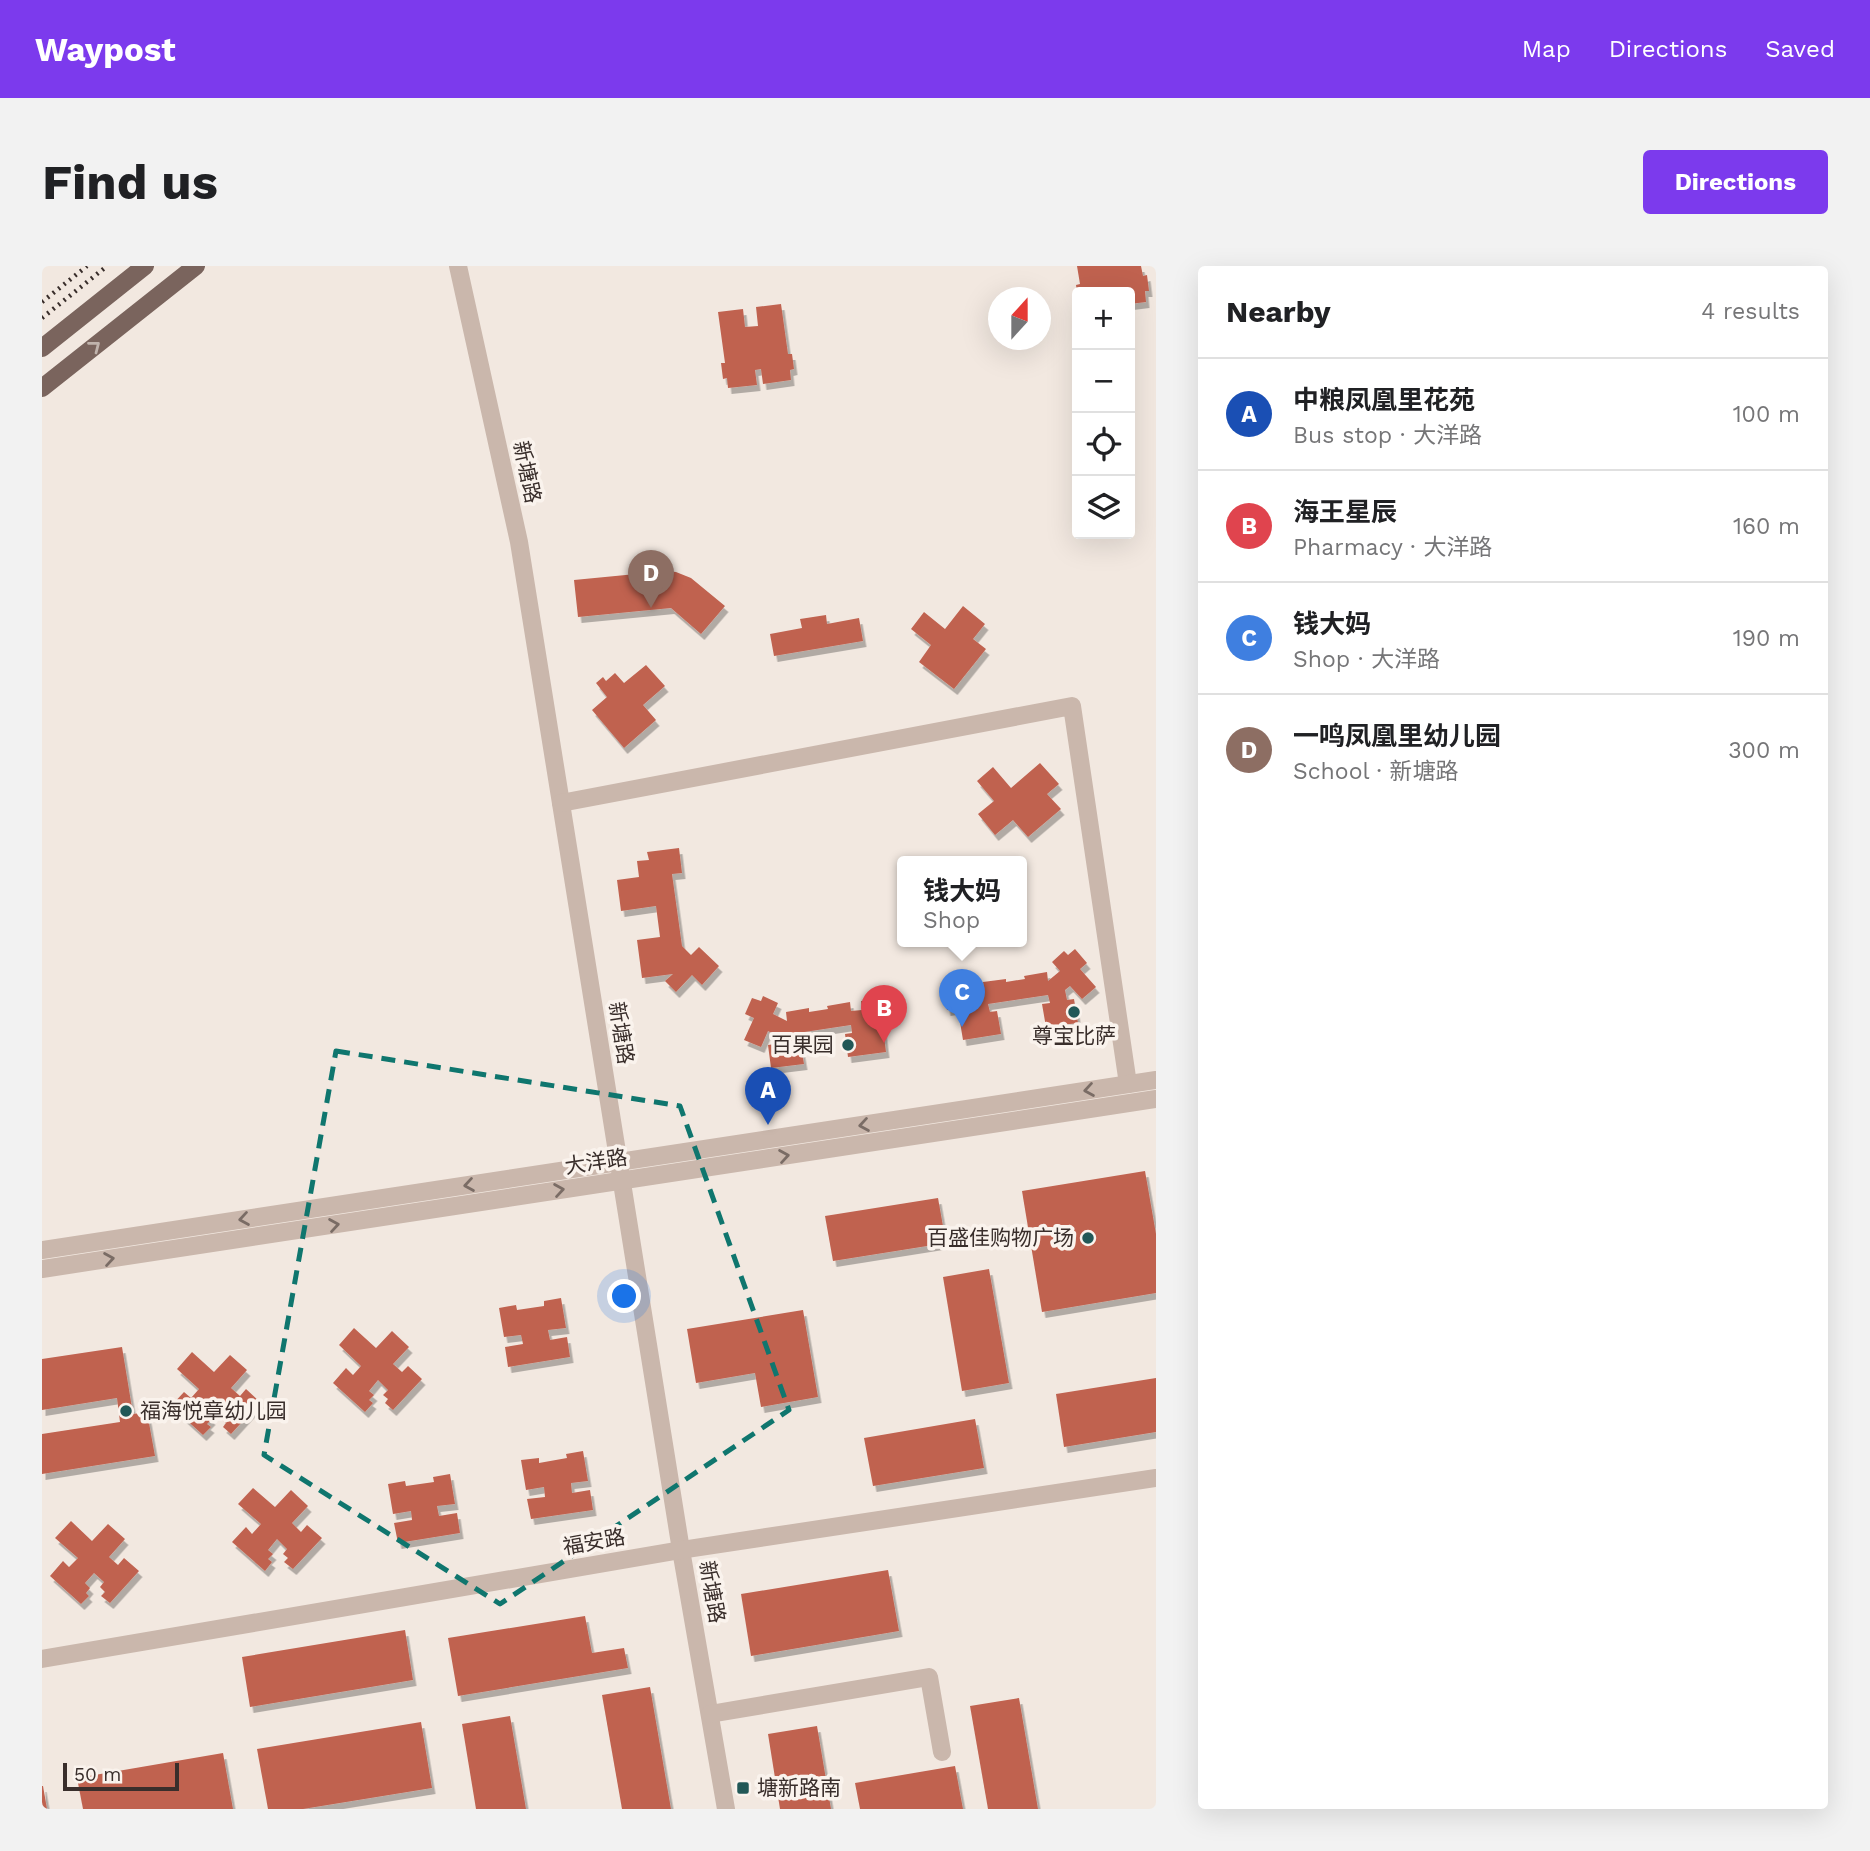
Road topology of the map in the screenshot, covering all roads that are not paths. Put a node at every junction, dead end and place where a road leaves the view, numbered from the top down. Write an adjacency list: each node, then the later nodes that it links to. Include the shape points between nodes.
1 (145, 266): 4 (main road)
2 (196, 266): 5 (main road, one-way to 2)
3 (458, 266): 6 (street, 新塘路, via 519,542)
4 (42, 348)
5 (42, 388)
6 (561, 803): 8 (street, via 1072,706); 10 (street, 新塘路)
7 (1156, 1080): 8 (street, 大洋路)
8 (1128, 1084): 10 (street, 大洋路, one-way to 10)
9 (1156, 1099): 11 (street, 大洋路, one-way to 9)
10 (619, 1162): 11 (street, 新塘路); 12 (street, 大洋路, one-way to 12)
11 (622, 1181): 13 (street, 大洋路, one-way to 11); 15 (street, 新塘路)
12 (42, 1250)
13 (42, 1269)
14 (1156, 1478): 15 (street, 福安路)
15 (681, 1550): 16 (street, 福安路); 17 (street, 新塘路)
16 (42, 1659)
17 (710, 1714): 18 (street, via 929,1677); 19 (street, 新塘路)
18 (942, 1752)
19 (726, 1809)

